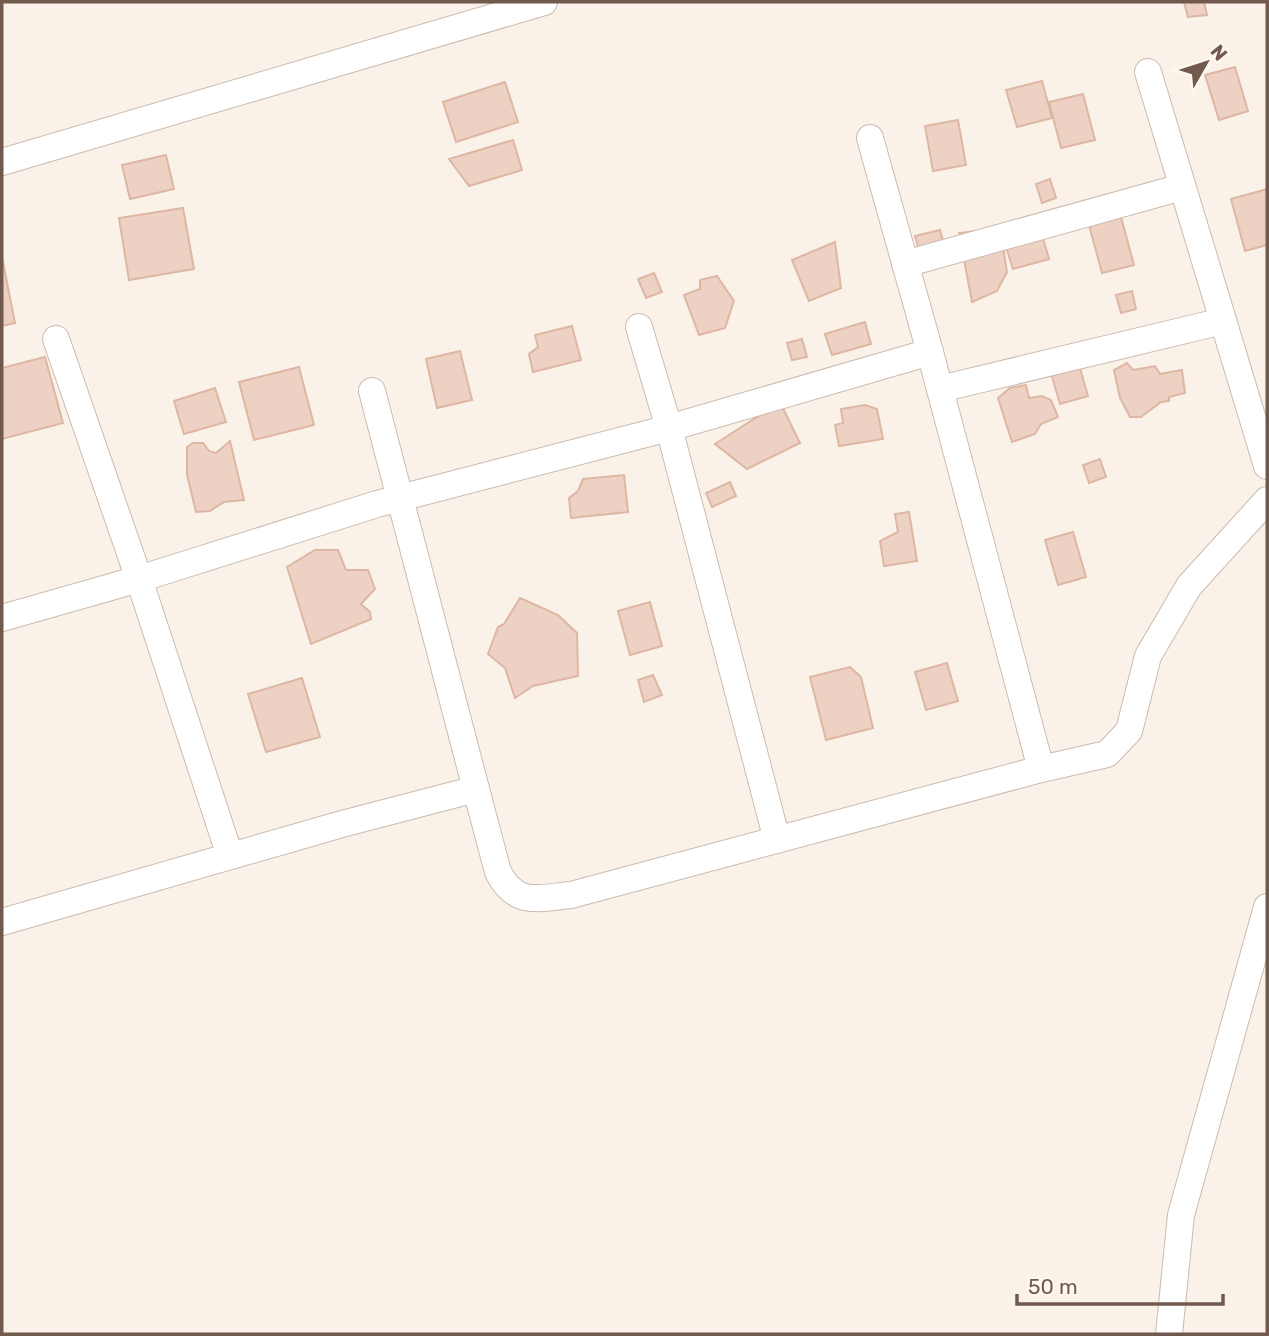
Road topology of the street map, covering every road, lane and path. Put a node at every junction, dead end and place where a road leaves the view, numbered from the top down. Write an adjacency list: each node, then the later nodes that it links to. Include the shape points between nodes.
1 (544, 2): 4 (street)
2 (1148, 72): 5 (street)
3 (870, 138): 6 (street)
4 (2, 162)
5 (1182, 187): 6 (street); 7 (street)
6 (905, 264): 10 (street)
7 (1223, 321): 11 (street); 14 (street)
8 (639, 327): 13 (street)
9 (56, 338): 17 (street)
10 (930, 352): 11 (street); 13 (street)
11 (940, 389): 19 (street)
12 (372, 391): 15 (street)
13 (669, 428): 15 (street); 21 (street)
14 (1267, 466)
15 (400, 498): 17 (street); 20 (street)
16 (1267, 500): 19 (street, via 1189,586 1148,656 1129,731 1107,754)
17 (139, 579): 18 (street); 22 (street)
18 (2, 618)
19 (1041, 769): 21 (street)
20 (476, 789): 21 (street, via 498,872 514,894 527,899 571,895); 22 (street)
21 (777, 840)
22 (230, 856): 24 (street)
23 (1267, 907): 25 (street, via 1181,1215)
24 (2, 922)
25 (1169, 1334)

